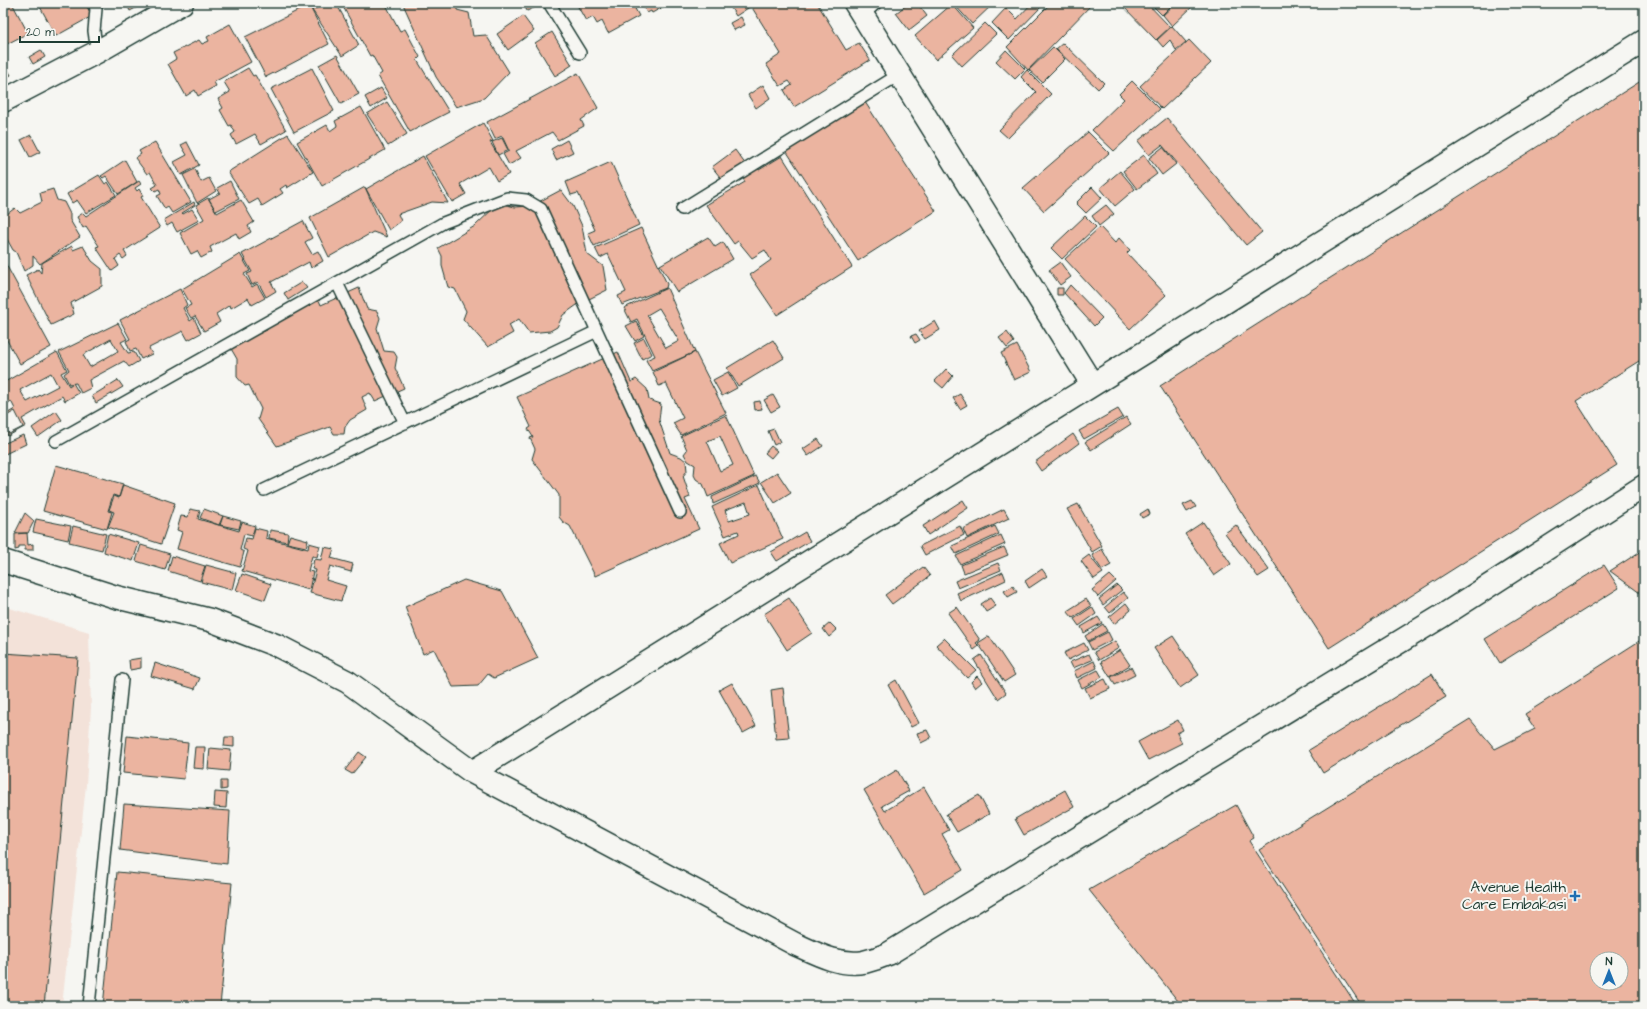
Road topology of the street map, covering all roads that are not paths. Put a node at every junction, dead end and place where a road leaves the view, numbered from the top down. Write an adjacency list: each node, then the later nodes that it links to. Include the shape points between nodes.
1 (94, 3): 6 (lane)
2 (182, 3): 6 (street)
3 (548, 3): 7 (lane)
4 (864, 7): 8 (street)
5 (1644, 41): 13 (street)
6 (97, 52): 9 (street)
7 (580, 54)
8 (900, 74): 10 (lane); 13 (street)
9 (3, 101)
10 (682, 209)
11 (337, 283): 12 (lane, via 443,223 507,198 526,200 542,209); 14 (lane); 15 (lane)
12 (597, 331): 14 (lane); 18 (lane)
13 (1092, 384): 21 (street)
14 (405, 423): 17 (lane)
15 (56, 441)
16 (1644, 486): 21 (street, via 1442,616 888,954 864,962 826,958 795,944)
17 (264, 490)
18 (680, 512)
19 (3, 561): 21 (street, via 116,597 210,620 278,646 348,682)
20 (122, 680): 22 (lane)
21 (472, 772)
22 (89, 1006)

